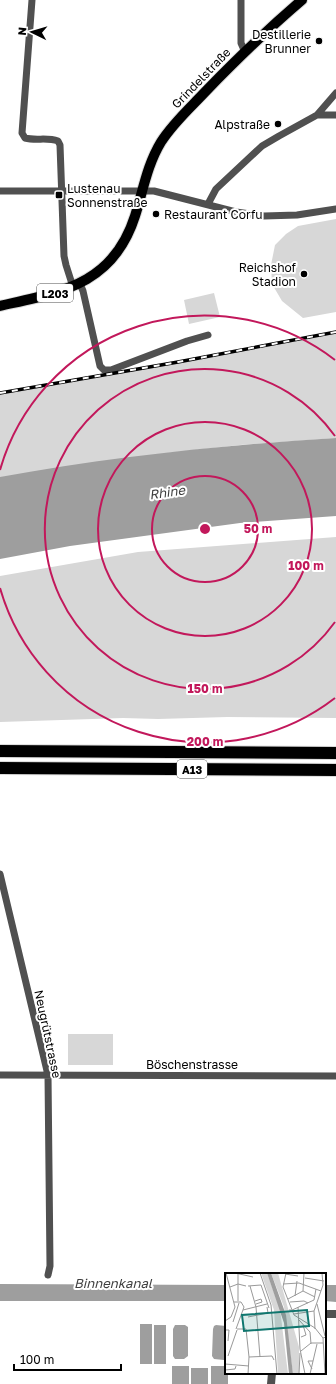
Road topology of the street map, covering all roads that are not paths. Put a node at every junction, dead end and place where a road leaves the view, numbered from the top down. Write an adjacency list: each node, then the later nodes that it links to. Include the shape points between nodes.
1 (32, 0): 9 (street, via 22,132 25,138 31,140 58,141)
2 (241, 0): 4 (street, via 241,43)
3 (302, 0): 4 (main road, Grindelstraße / L203)
4 (245, 52): 10 (main road, Grindelstraße / L203, via 166,134 153,156)
5 (336, 93): 6 (street)
6 (317, 115): 7 (street); 11 (street, via 257,150 216,189)
7 (336, 115)
8 (0, 190): 9 (street)
9 (61, 190): 10 (street); 13 (street, via 64,256)
10 (142, 190): 11 (street); 13 (main road, L203, via 122,246 105,266 91,278)
11 (208, 204): 12 (street, via 264,216 297,215)
12 (336, 209)
13 (77, 285): 14 (main road, L203, via 50,295); 15 (street, via 83,291 100,366 104,370 111,370)
14 (0, 306)
15 (208, 335)
16 (0, 751): 17 (highway, A13)
17 (336, 753)
18 (0, 768): 19 (highway, A13)
19 (336, 770)
20 (0, 874): 22 (street, Neugrütstrasse)
21 (0, 1075): 22 (street, Böschenstrasse)
22 (48, 1075): 23 (street, Böschenstrasse); 24 (street, Neugrütstrasse)
23 (336, 1076)
24 (48, 1275)
25 (272, 1374): 26 (street)
26 (271, 1384)

